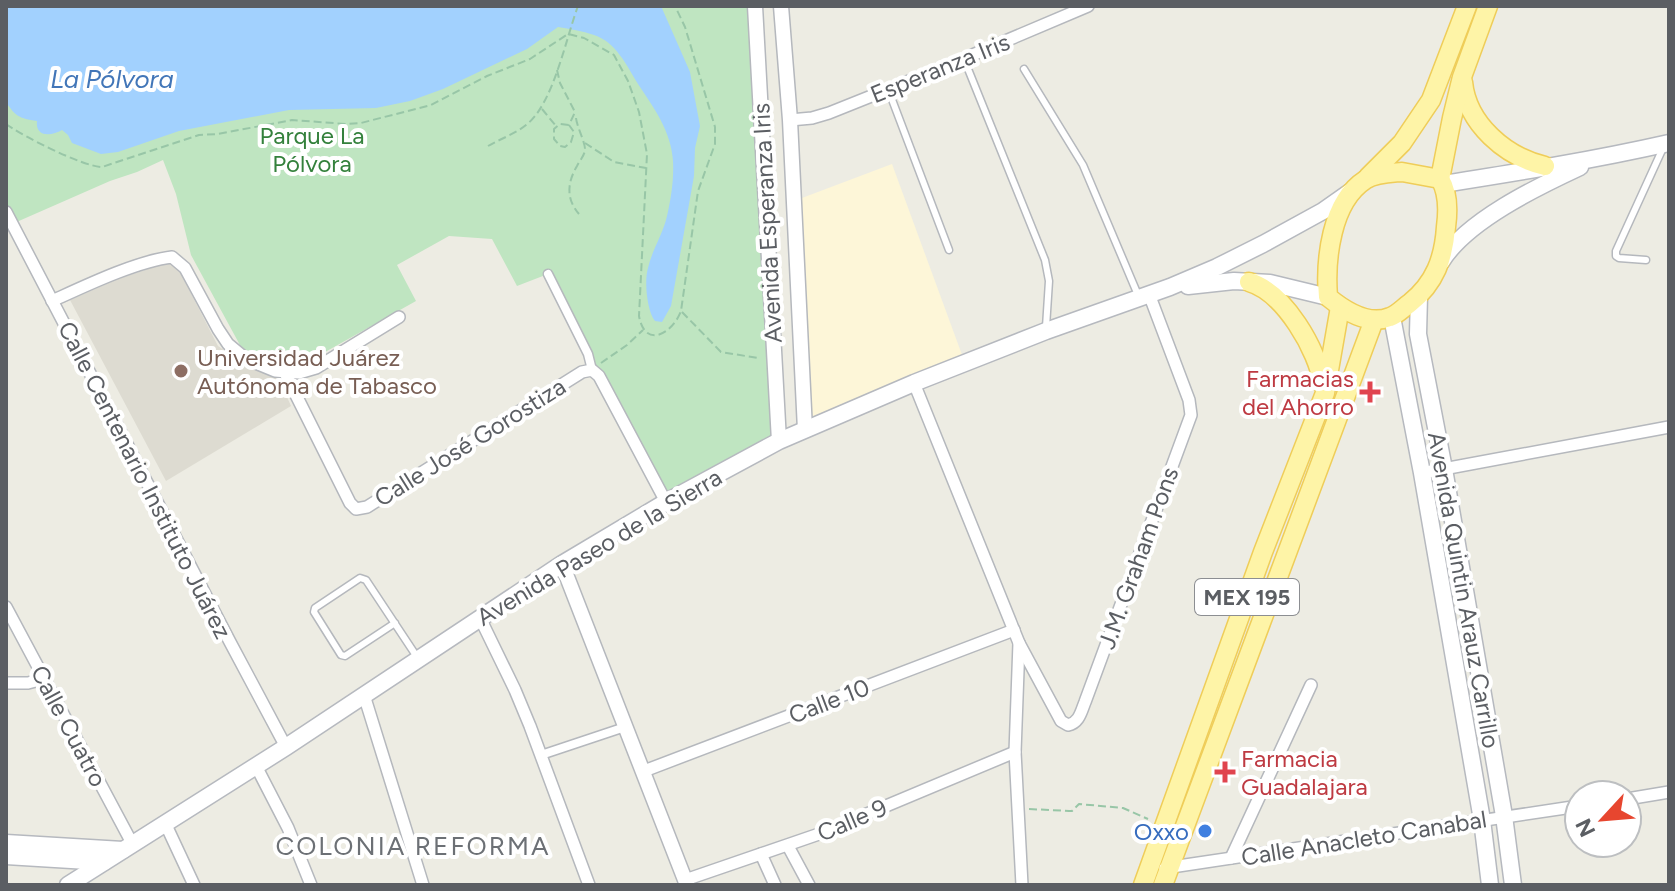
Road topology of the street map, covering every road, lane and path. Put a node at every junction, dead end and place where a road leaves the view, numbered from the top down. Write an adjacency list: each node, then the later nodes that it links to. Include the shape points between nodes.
1 (578, 6): 8 (path)
2 (675, 6): 41 (path, via 716,133 698,191)
3 (755, 6): 46 (street, Avenida Esperanza Iris)
4 (781, 6): 16 (street, Avenida Esperanza Iris)
5 (1088, 6): 9 (street, Esperanza Iris)
6 (1467, 6): 26 (main road, via 1431,100 1402,143)
7 (1488, 6): 12 (main road)
8 (568, 33): 10 (path); 17 (path, via 530,59 431,105 361,123 292,120 199,135 102,167); 25 (path, via 616,57 639,112)
9 (964, 59): 13 (street, Esperanza Iris); 45 (lane, via 1045,260)
10 (557, 69): 14 (path); 15 (path)
11 (1024, 69): 37 (lane, via 1083,165)
12 (1462, 77): 24 (main road, via 1466,99 1483,128 1513,154); 27 (main road)
13 (888, 89): 16 (street, Esperanza Iris, via 817,116); 31 (lane)
14 (542, 108): 19 (path); 22 (path, via 527,124)
15 (575, 112): 18 (path); 20 (path)
16 (790, 120): 52 (street, Avenida Esperanza Iris)
17 (6, 124)
18 (569, 125): 19 (path); 19 (path, via 573,136 565,147 554,139)
19 (556, 126)
20 (584, 142): 25 (path, via 614,162); 30 (path, via 569,187 569,199)
21 (1667, 144): 23 (main road); 32 (lane, via 1616,251 1619,258)
22 (488, 146)
23 (1597, 159): 24 (main road); 33 (main road, via 1502,209 1468,233)
24 (1545, 166): 27 (main road)
25 (646, 168): 44 (path, via 639,309)
26 (1367, 178): 27 (main road, via 1402,172); 28 (main road)
27 (1441, 182): 33 (main road, via 1447,221)
28 (1351, 191): 36 (main road, Avenida Paseo de la Sierra, via 1263,244); 40 (main road, via 1329,252 1326,273)
29 (6, 212): 39 (street, Calle Centenario Instituto Juárez)
30 (579, 214)
31 (949, 250)
32 (1646, 260)
33 (1441, 262): 38 (main road)
34 (548, 274): 47 (street)
35 (1249, 282): 36 (main road, Avenida Paseo de la Sierra); 40 (main road, Avenida Paseo de la Sierra); 50 (main road, via 1269,291 1307,339 1323,382)
36 (1170, 287): 37 (main road, Avenida Paseo de la Sierra)
37 (1144, 296): 45 (main road, Avenida Paseo de la Sierra); 62 (street, J.M. Graham Pons, via 1188,396 1191,415 1074,723 1061,721)
38 (1419, 296): 43 (main road); 54 (main road, Avenida Quintin Arauz Carrillo, via 1418,334)
39 (52, 301): 48 (street, via 172,257 185,268 228,344 256,364); 69 (street, Calle Centenario Instituto Juárez)
40 (1334, 302): 43 (main road, via 1358,316); 50 (main road, MEX 195)
41 (681, 311): 44 (path, via 665,333 653,335); 46 (path, via 721,352)
42 (399, 317): 48 (street, via 322,365)
43 (1383, 318): 55 (main road, Avenida Quintin Arauz Carrillo); 89 (main road, MEX 195)
44 (644, 329): 47 (path)
45 (1046, 331): 49 (main road, Avenida Paseo de la Sierra)
46 (775, 360): 53 (street, Avenida Esperanza Iris)
47 (592, 370): 48 (street, Calle José Gorostiza, via 359,510 350,503); 56 (street)
48 (285, 373)
49 (914, 383): 52 (main road, Avenida Paseo de la Sierra); 61 (street)
50 (1323, 398): 81 (main road, MEX 195)
51 (1669, 427): 54 (street)
52 (805, 430): 53 (main road, Avenida Paseo de la Sierra)
53 (779, 441): 56 (main road, Avenida Paseo de la Sierra)
54 (1444, 469): 55 (street); 78 (main road, Avenida Quintin Arauz Carrillo)
55 (1422, 473): 79 (main road, Avenida Quintin Arauz Carrillo)
56 (666, 502): 57 (main road, Avenida Paseo de la Sierra)
57 (562, 564): 59 (main road, Avenida Paseo de la Sierra); 68 (street)
58 (6, 607): 64 (street, Calle Cuatro)
59 (480, 618): 63 (main road, Avenida Paseo de la Sierra); 71 (street)
60 (395, 623): 60 (lane, via 345,656 314,612 363,578); 63 (lane)
61 (1014, 630): 62 (street); 73 (street, Calle 10)
62 (1019, 643): 70 (street)
63 (418, 658): 67 (main road, Avenida Paseo de la Sierra)
64 (43, 679): 65 (street); 84 (street, Calle Cuatro)
65 (6, 683)
66 (1311, 685): 87 (street)
67 (364, 695): 69 (main road, Avenida Paseo de la Sierra); 95 (street)
68 (625, 727): 71 (street); 73 (street)
69 (286, 747): 72 (main road, Avenida Paseo de la Sierra)
70 (1015, 752): 76 (street); 83 (street, Calle 9)
71 (541, 755): 96 (street)
72 (256, 766): 80 (main road, Avenida Paseo de la Sierra); 94 (street)
73 (644, 771): 91 (street)
74 (1669, 792): 75 (street)
75 (1643, 796)
76 (1017, 808): 81 (path, via 1119,807); 99 (street)
77 (1563, 808): 78 (street, Calle Anacleto Canabal)
78 (1504, 816): 79 (street, Calle Anacleto Canabal); 101 (main road, Avenida Quintin Arauz Carrillo)
79 (1482, 820): 87 (street, Calle Anacleto Canabal); 100 (main road, Avenida Quintin Arauz Carrillo)
80 (166, 825): 84 (main road, Avenida Paseo de la Sierra); 93 (street)
81 (1164, 825): 90 (main road, MEX 195)
82 (6, 843): 84 (main road)
83 (788, 846): 85 (street, Calle 9); 98 (street)
84 (128, 847): 88 (main road, Avenida Paseo de la Sierra)
85 (761, 854): 91 (street, Calle 9); 97 (street)
86 (6, 856): 88 (main road)
87 (1231, 858): 89 (street, Calle Anacleto Canabal)
88 (104, 862): 92 (main road, Avenida Paseo de la Sierra)
89 (1166, 876): 90 (street, Calle Anacleto Canabal)
90 (1146, 877)
91 (686, 882)
92 (68, 885)
93 (194, 885)
94 (311, 885)
95 (423, 885)
96 (589, 885)
97 (775, 885)
98 (809, 885)
99 (1022, 885)
100 (1490, 885)
101 (1513, 885)

